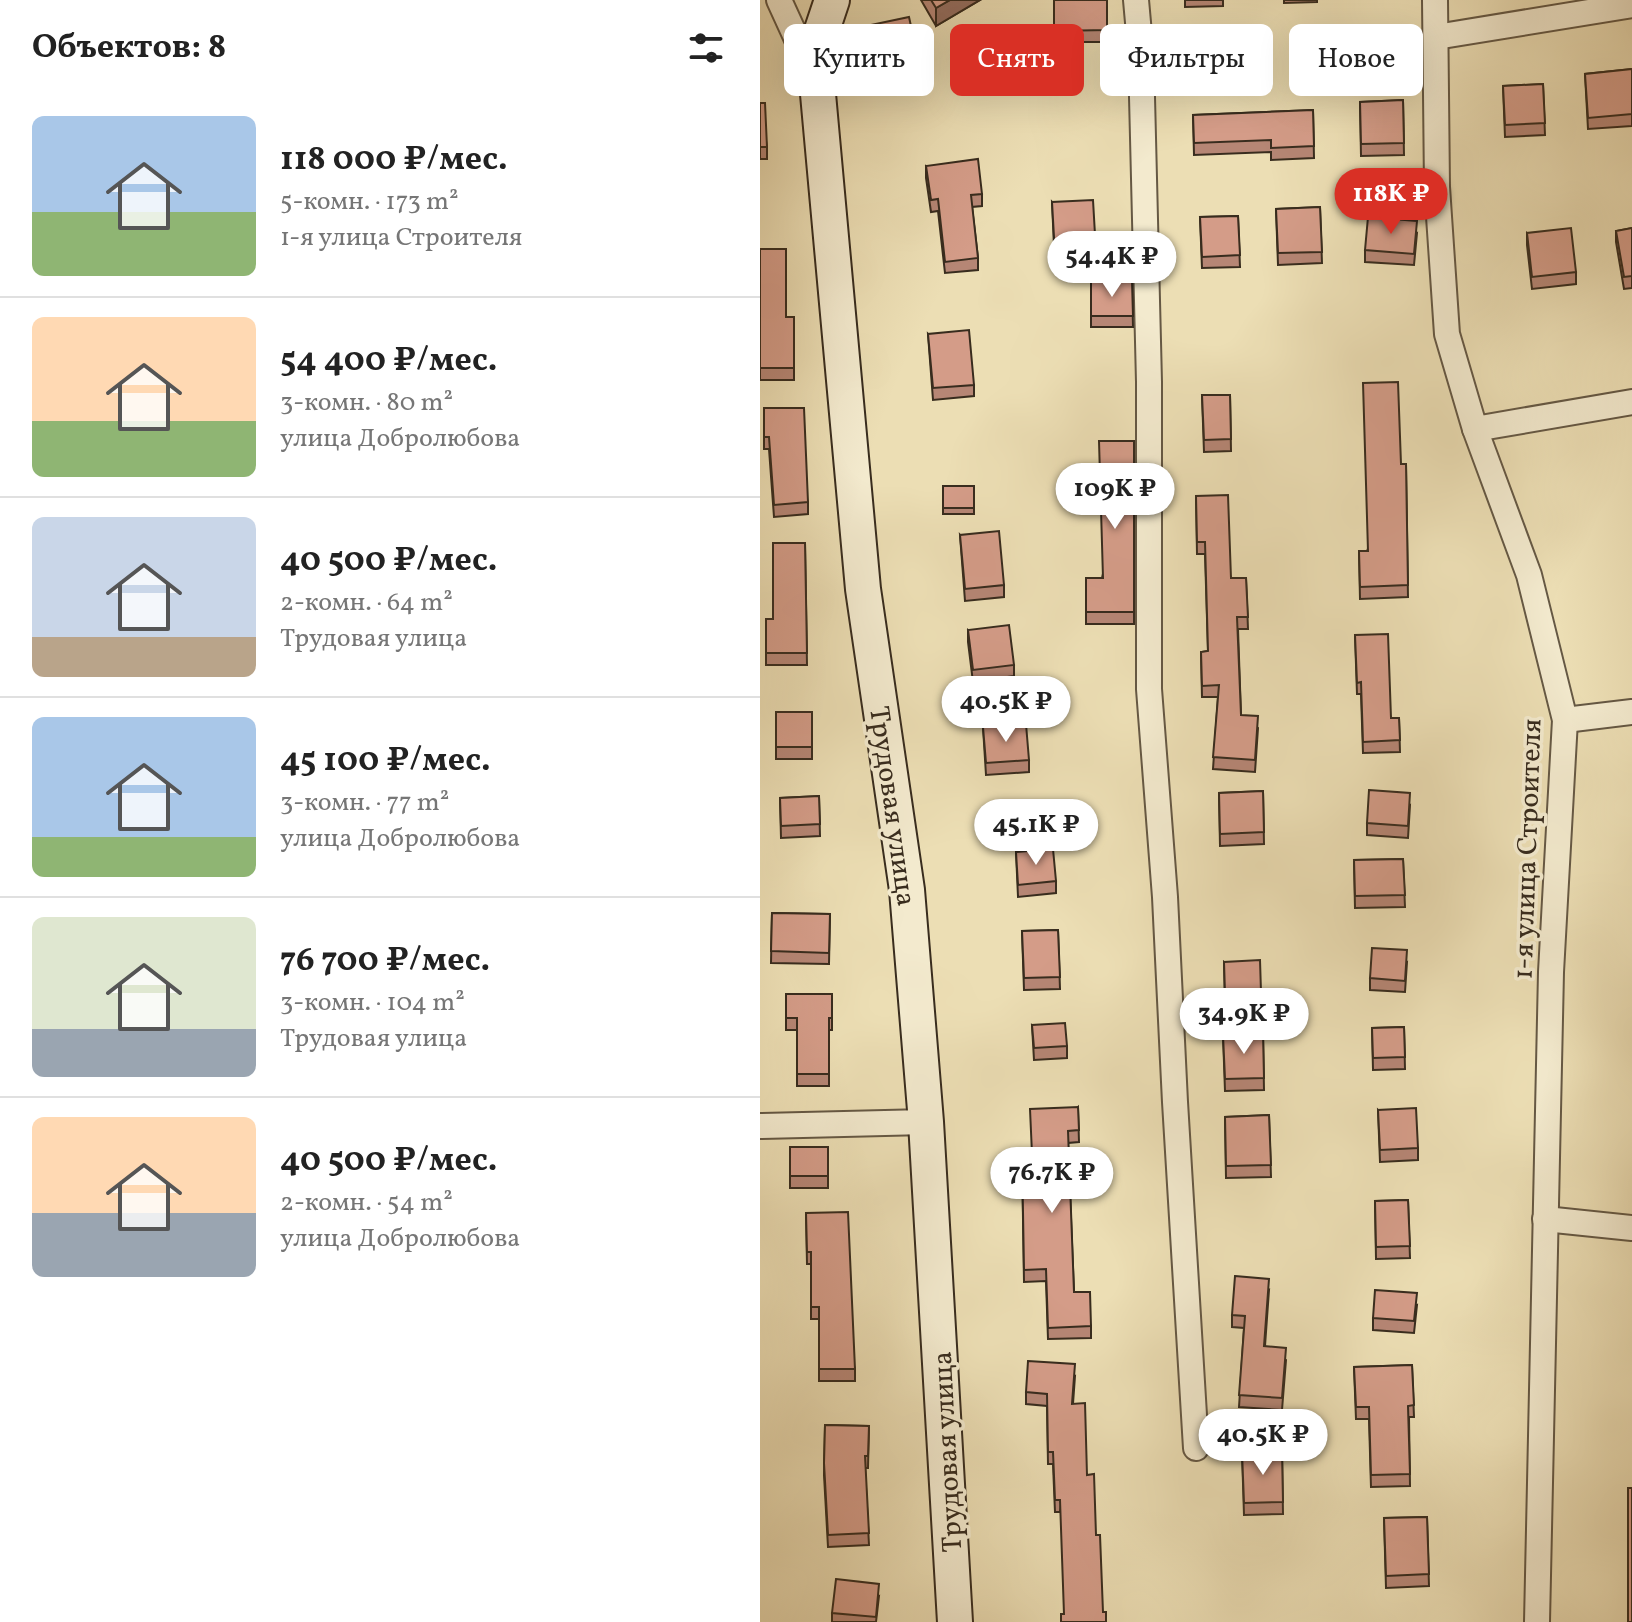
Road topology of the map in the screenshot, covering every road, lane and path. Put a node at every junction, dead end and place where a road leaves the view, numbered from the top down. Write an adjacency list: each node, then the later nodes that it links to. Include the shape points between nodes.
1 (779, 0): 6 (street, Трудовая улица)
2 (832, 0): 7 (street)
3 (1136, 0): 18 (street, via 1149,382 1149,689)
4 (1435, 0): 8 (street, 1-я улица Строителя)
5 (1632, 5): 8 (street)
6 (790, 24)
7 (824, 24)
8 (1436, 37): 11 (street, 1-я улица Строителя, via 1437,187 1447,334)
9 (818, 96): 14 (street, Трудовая улица, via 863,589 907,890)
10 (1632, 402): 11 (street)
11 (1475, 429): 13 (street, 1-я улица Строителя, via 1529,575)
12 (1632, 712): 13 (street)
13 (1565, 720): 16 (street, 1-я улица Строителя)
14 (926, 1122): 15 (street); 19 (street, Трудовая улица)
15 (760, 1126)
16 (1545, 1219): 17 (street); 20 (street, 1-я улица Строителя)
17 (1632, 1228)
18 (1196, 1448)
19 (955, 1622)
20 (1537, 1622)

